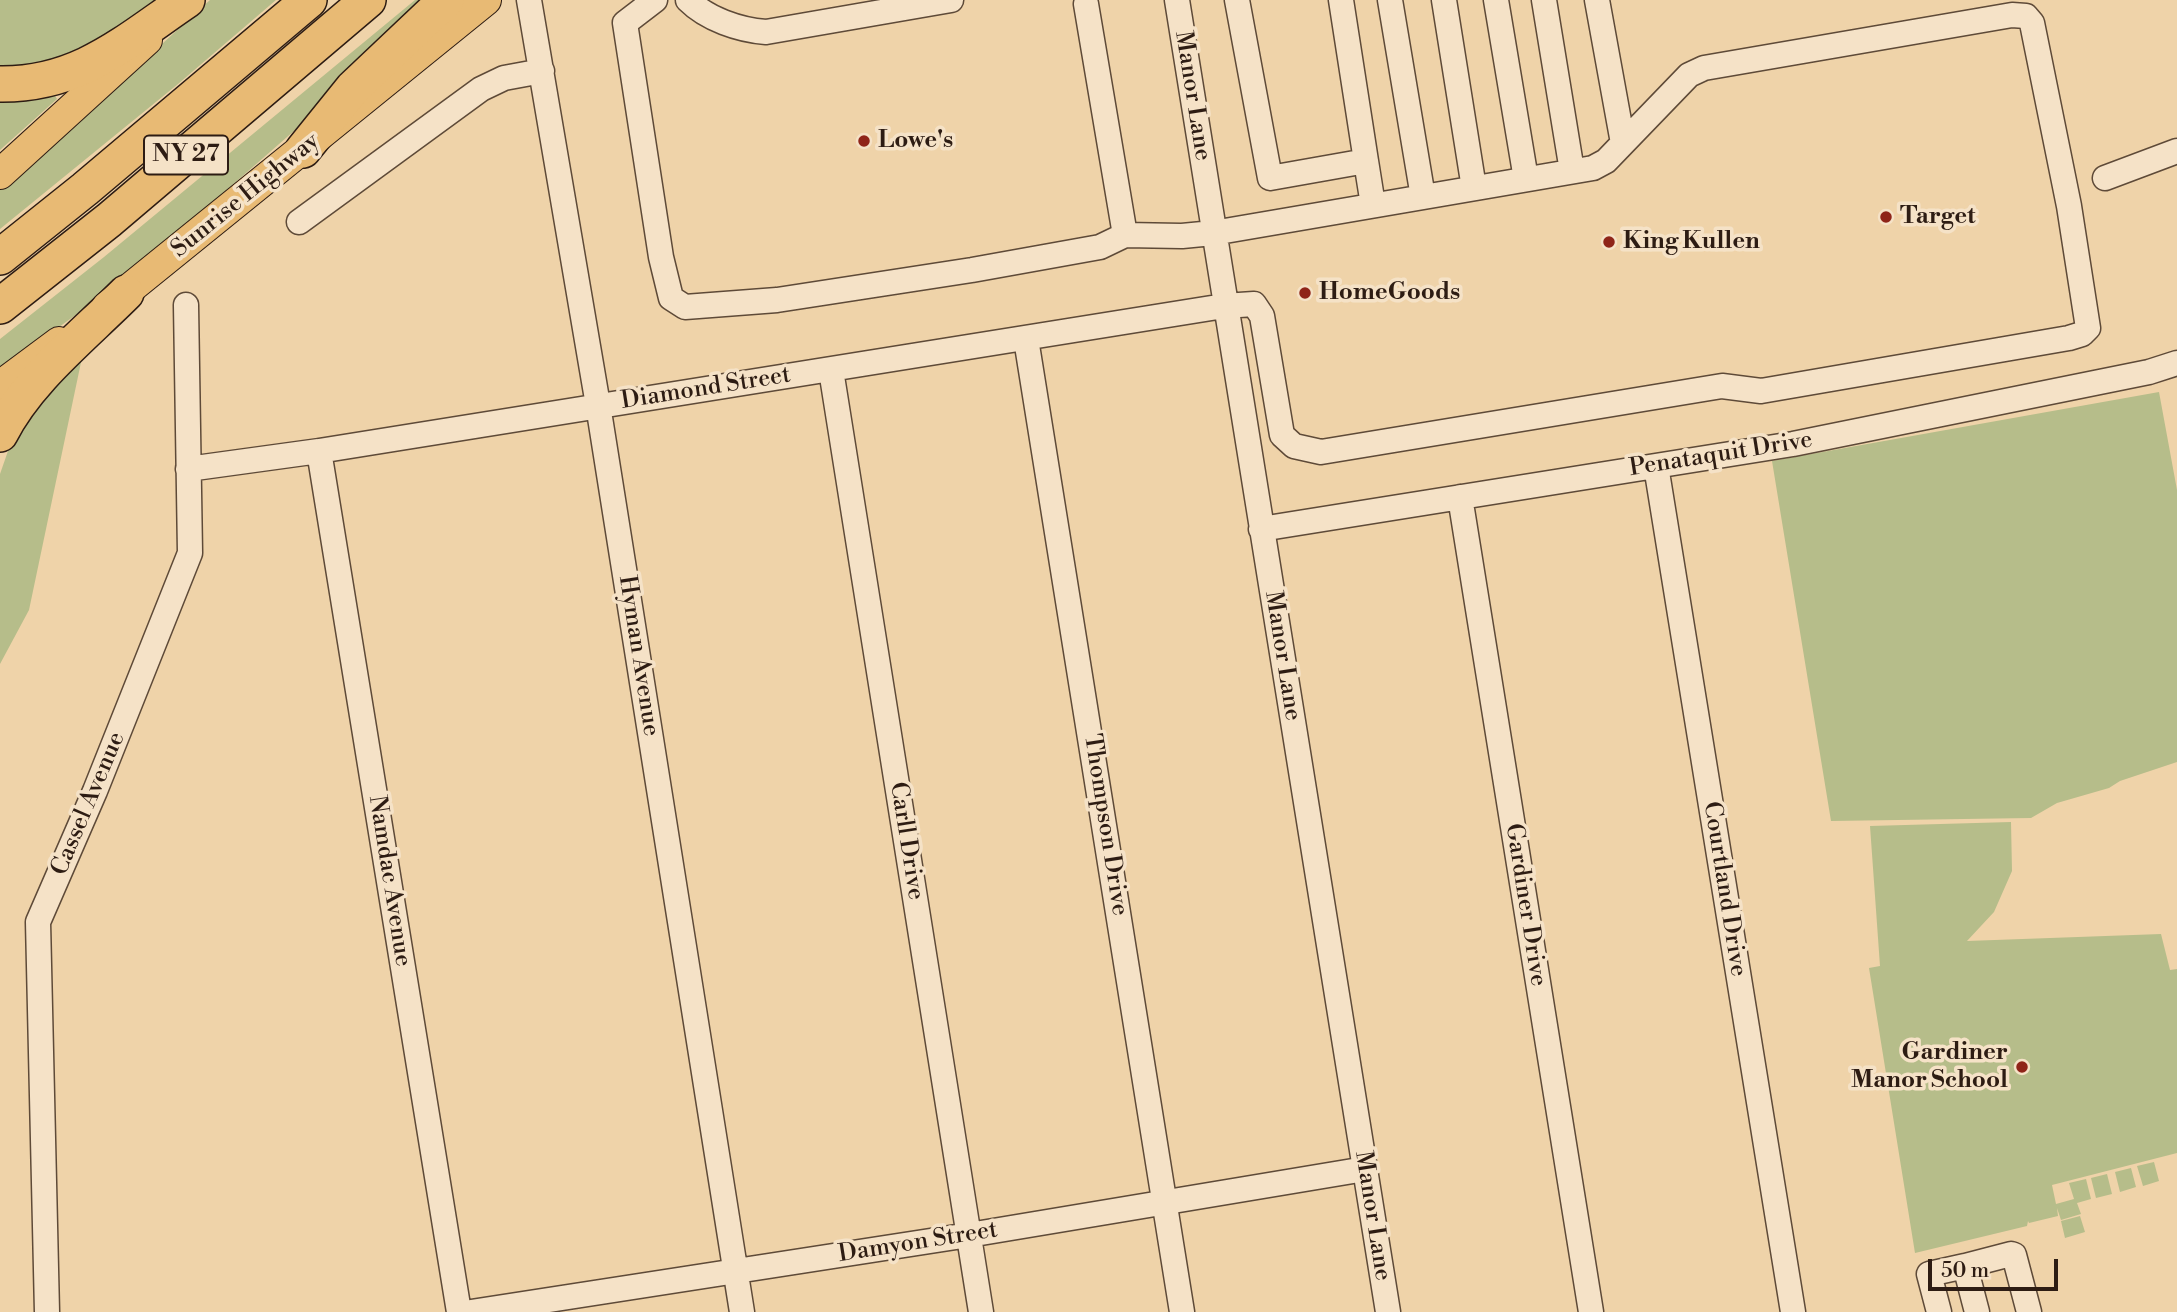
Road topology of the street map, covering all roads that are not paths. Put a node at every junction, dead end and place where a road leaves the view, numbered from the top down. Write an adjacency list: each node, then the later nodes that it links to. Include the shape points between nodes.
1 (189, 0): 22 (highway, via 89,66 41,81); 28 (main road)
2 (309, 0): 37 (highway, NY 27)
3 (368, 0): 40 (highway, NY 27, via 109,220)
4 (446, 0): 24 (highway, via 353,88)
5 (486, 0): 24 (main road, Sunrise Highway)
6 (529, 0): 21 (street, Hyman Avenue)
7 (654, 0): 20 (street)
8 (688, 0): 9 (street, via 713,17 766,32)
9 (951, 0)
10 (1177, 0): 35 (street, Manor Lane)
11 (1237, 0): 26 (street, via 1270,178)
12 (1341, 0): 26 (street)
13 (1390, 0): 32 (street)
14 (1444, 0): 31 (street)
15 (1496, 0): 30 (street)
16 (1544, 0): 27 (street)
17 (1597, 0): 23 (street)
18 (1086, 4): 36 (street)
19 (2011, 7): 23 (street, via 1704,68 1689,75); 41 (street, Diamond Street, via 2032,23 2069,206 2088,328 2082,334 1761,391 1722,386 1321,452 1294,446 1282,435 1262,316 1254,304)
20 (624, 12): 36 (street, via 661,257 671,298 685,307 838,292 1100,247)
21 (541, 71): 34 (street, via 504,78 481,89); 46 (street, Hyman Avenue)
22 (0, 85)
23 (1623, 143): 27 (street, via 1593,168)
24 (303, 150): 38 (main road, Sunrise Highway)
25 (2177, 151): 29 (street)
26 (1366, 161): 33 (street)
27 (1572, 171): 30 (street)
28 (0, 174)
29 (2105, 178)
30 (1526, 179): 31 (street)
31 (1474, 188): 32 (street)
32 (1423, 197): 33 (street)
33 (1373, 205): 35 (street)
34 (299, 222)
35 (1213, 233): 36 (street); 41 (street, Manor Lane)
36 (1125, 235)
37 (0, 257)
38 (125, 293): 45 (main road, Sunrise Highway); 47 (highway, via 32,385)
39 (186, 305): 50 (street, Cassel Avenue)
40 (0, 306)
41 (1224, 306): 42 (street, Diamond Street); 52 (street, Manor Lane)
42 (1026, 339): 44 (street, Diamond Street); 54 (street, Thompson Drive)
43 (2177, 363): 49 (street, Penataquit Drive, via 1793,444)
44 (831, 370): 46 (street, Diamond Street); 55 (street, Carll Drive)
45 (0, 386)
46 (598, 405): 48 (street, Diamond Street); 57 (street, Hyman Avenue)
47 (0, 434)
48 (319, 451): 50 (street, Diamond Street); 59 (street, Namdac Avenue)
49 (1656, 466): 51 (street, Penataquit Drive); 66 (street, Courtland Drive)
50 (188, 469): 58 (street, Cassel Avenue, via 190,553 38,922)
51 (1460, 497): 52 (street, Penataquit Drive); 65 (street, Gardiner Drive)
52 (1261, 529): 53 (street, Manor Lane)
53 (1365, 1169): 54 (street, Damyon Street); 64 (street, Manor Lane)
54 (1165, 1202): 55 (street, Damyon Street); 63 (street, Thompson Drive)
55 (969, 1235): 57 (street, Damyon Street); 62 (street, Carll Drive)
56 (1965, 1266): 67 (street, via 1929,1274); 68 (street); 69 (street, via 2014,1255)
57 (736, 1270): 60 (street, Damyon Street); 61 (street, Hyman Avenue)
58 (47, 1312)
59 (459, 1312)
60 (471, 1312)
61 (742, 1312)
62 (981, 1312)
63 (1182, 1312)
64 (1388, 1312)
65 (1591, 1312)
66 (1793, 1312)
67 (1939, 1312)
68 (1977, 1312)
69 (2029, 1312)

